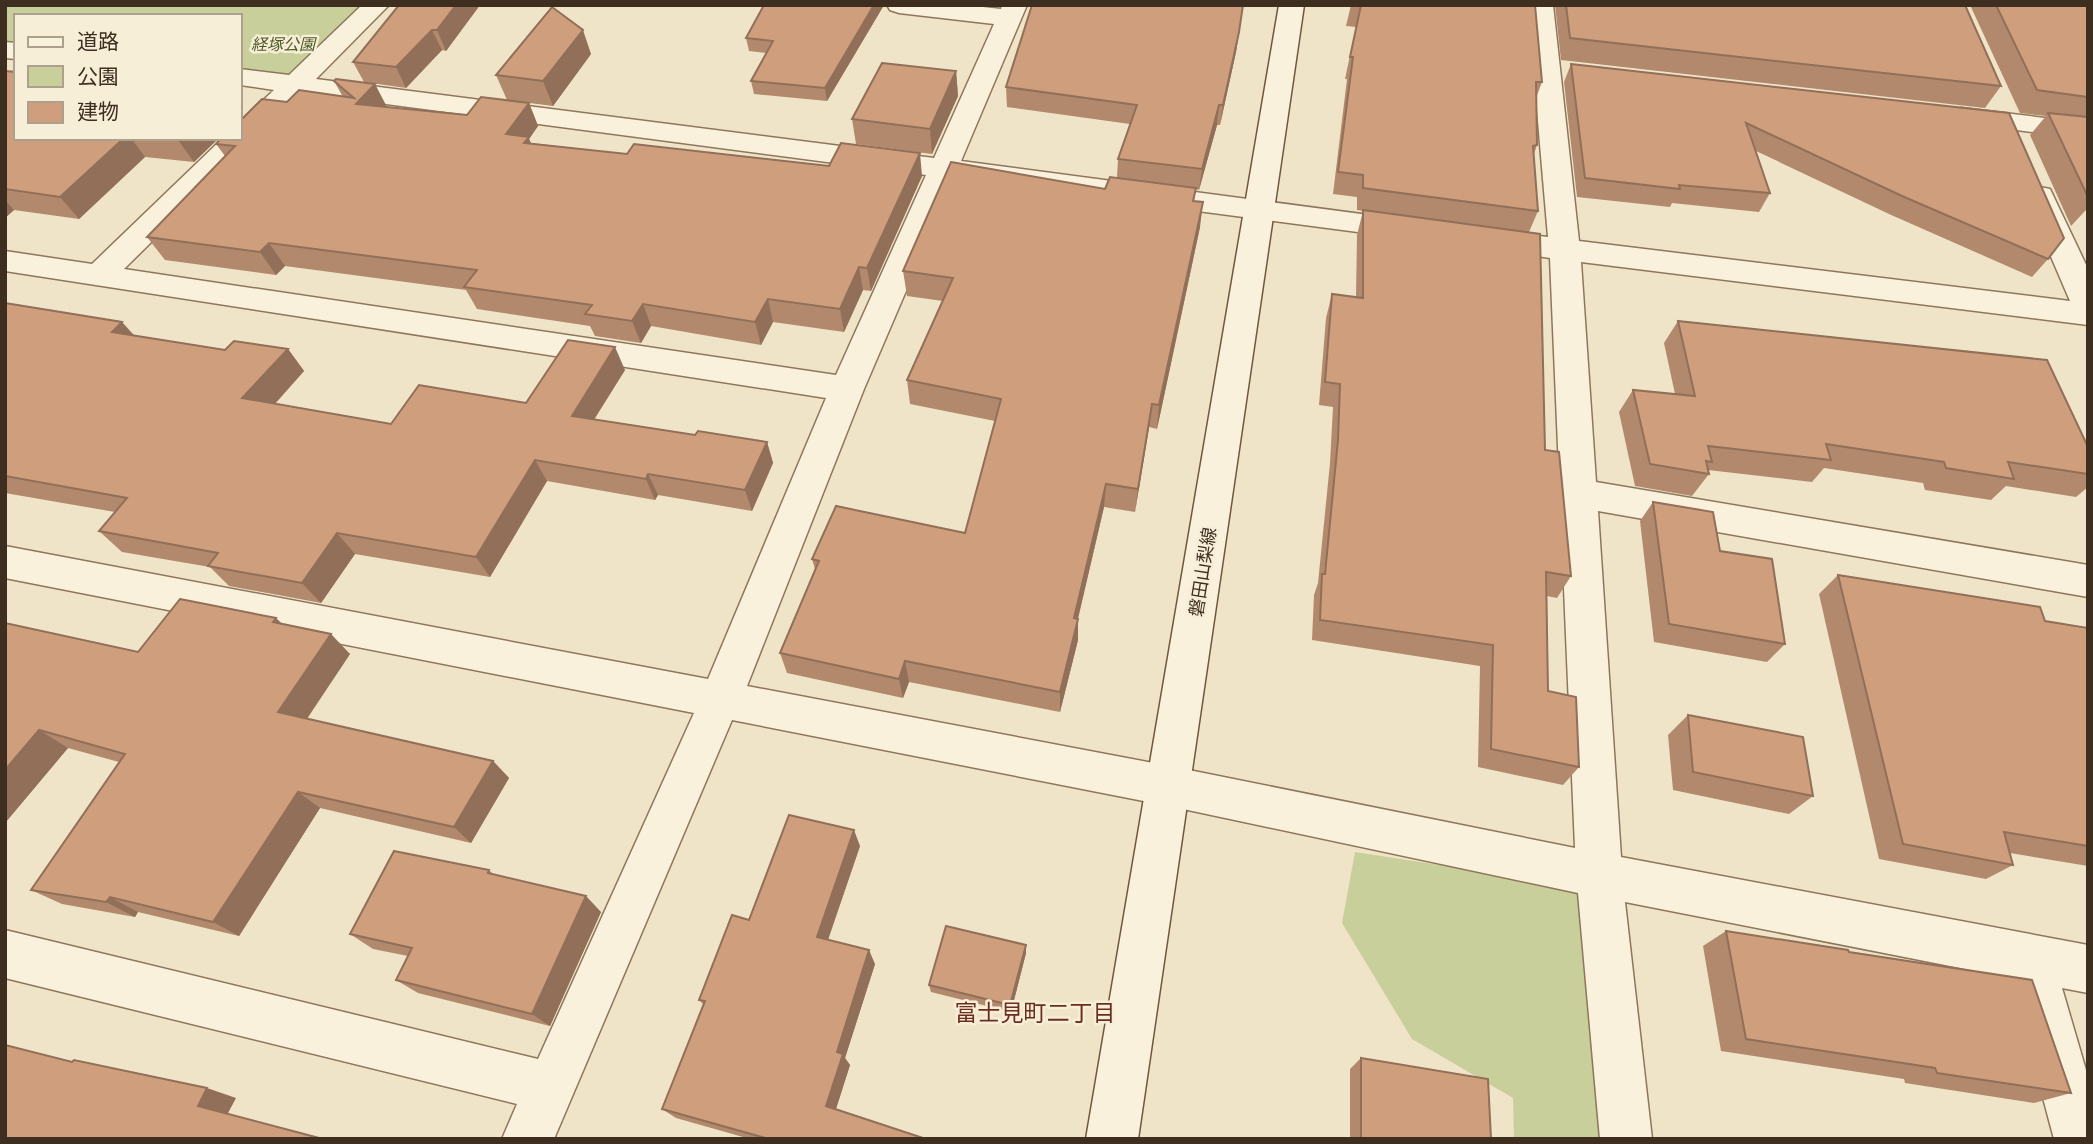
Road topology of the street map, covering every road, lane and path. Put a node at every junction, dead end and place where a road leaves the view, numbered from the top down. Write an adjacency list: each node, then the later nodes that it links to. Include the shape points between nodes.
1 (377, 5): 7 (street)
2 (899, 5): 5 (street)
3 (1292, 5): 14 (street, 磐田山梨線)
4 (1540, 5): 15 (street, via 1560,71)
5 (1012, 11): 13 (street)
6 (242, 77): 7 (street)
7 (298, 84): 11 (street); 13 (street)
8 (1940, 114): 10 (street)
9 (2088, 131): 10 (street)
10 (2013, 134): 18 (street)
11 (242, 138)
12 (240, 140): 17 (street)
13 (943, 167): 14 (street); 20 (street)
14 (1259, 208): 15 (street); 25 (street, 磐田山梨線)
15 (1564, 250): 19 (street); 21 (street)
16 (5, 261): 17 (street)
17 (97, 277): 20 (street)
18 (2088, 305)
19 (2088, 314)
20 (847, 389): 24 (street)
21 (1578, 493): 23 (street); 26 (street)
22 (5, 562): 24 (street)
23 (2088, 581)
24 (720, 701): 25 (street); 30 (street)
25 (1169, 786): 26 (street); 32 (street, 磐田山梨線)
26 (1600, 875): 28 (street); 33 (street)
27 (5, 954): 30 (street)
28 (2029, 958): 29 (street); 34 (street)
29 (2088, 970)
30 (549, 1087): 31 (street)
31 (528, 1139)
32 (1112, 1139)
33 (1626, 1139)
34 (2080, 1139)

